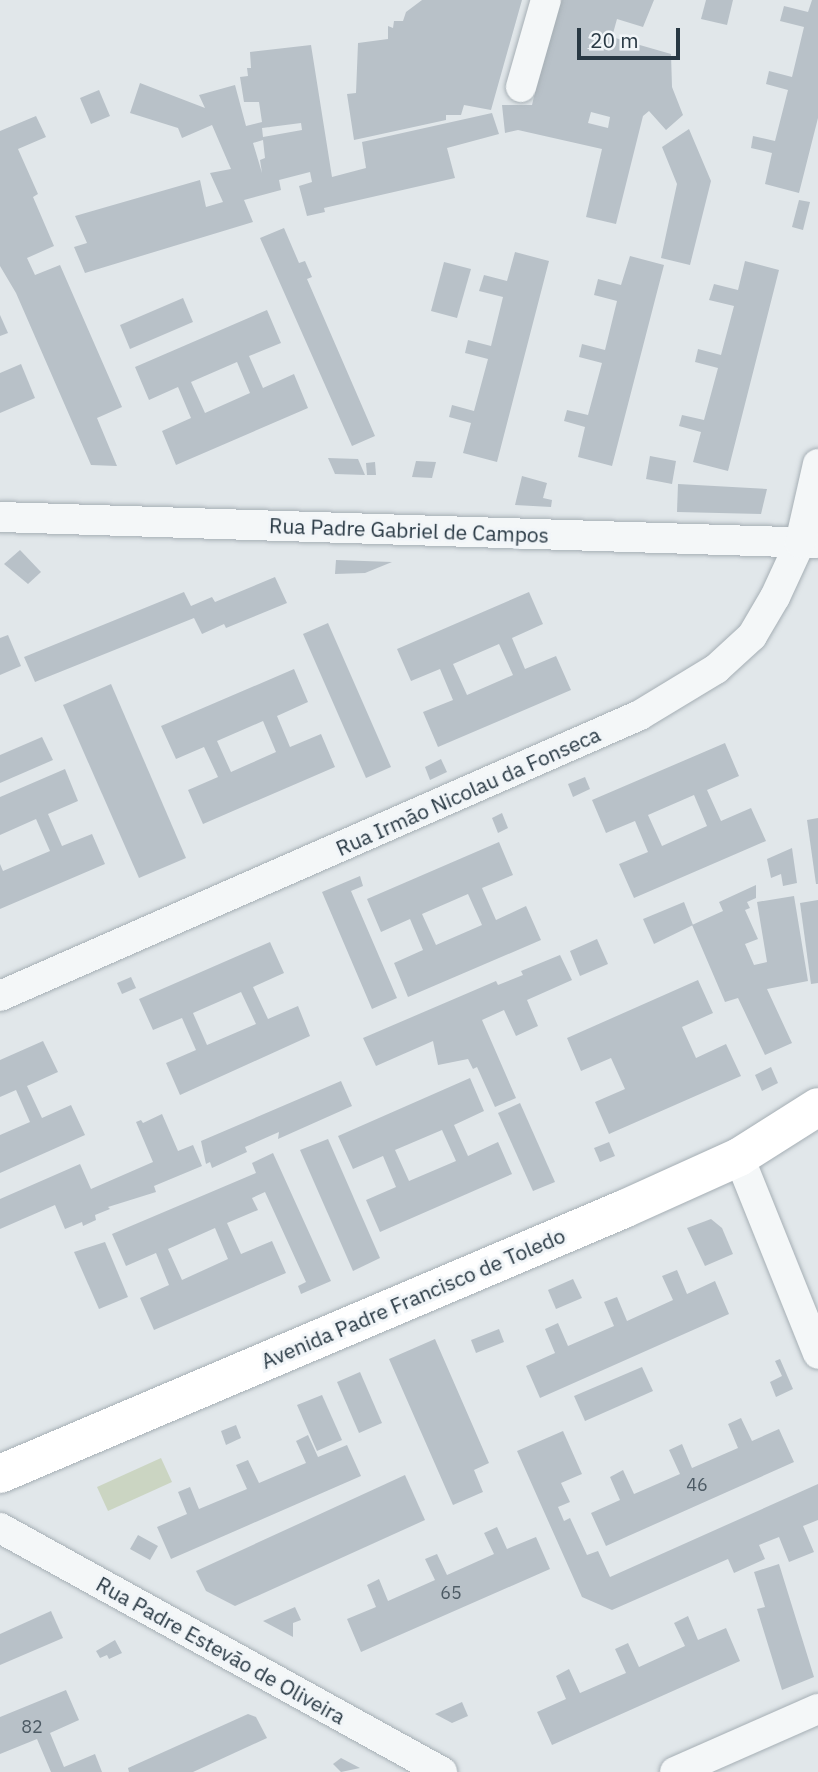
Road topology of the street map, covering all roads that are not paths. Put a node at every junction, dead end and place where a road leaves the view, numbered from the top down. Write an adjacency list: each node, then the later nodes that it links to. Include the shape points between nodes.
1 (546, 0): 2 (street)
2 (521, 88)
3 (818, 464): 5 (street, Rua Irmão Nicolau da Fonseca)
4 (0, 517): 5 (street, Rua Padre Gabriel de Campos)
5 (809, 543): 6 (street, Rua Irmão Nicolau da Fonseca, via 752,636 716,669 640,715)
6 (0, 996)
7 (818, 1107): 8 (street, Avenida Padre Francisco de Toledo)
8 (738, 1157): 9 (street); 10 (street, Avenida Padre Francisco de Toledo)
9 (818, 1354)
10 (0, 1474)
11 (0, 1528): 13 (street, Rua Padre Estevão de Oliveira)
12 (818, 1709): 14 (street)
13 (442, 1772)
14 (675, 1772)

